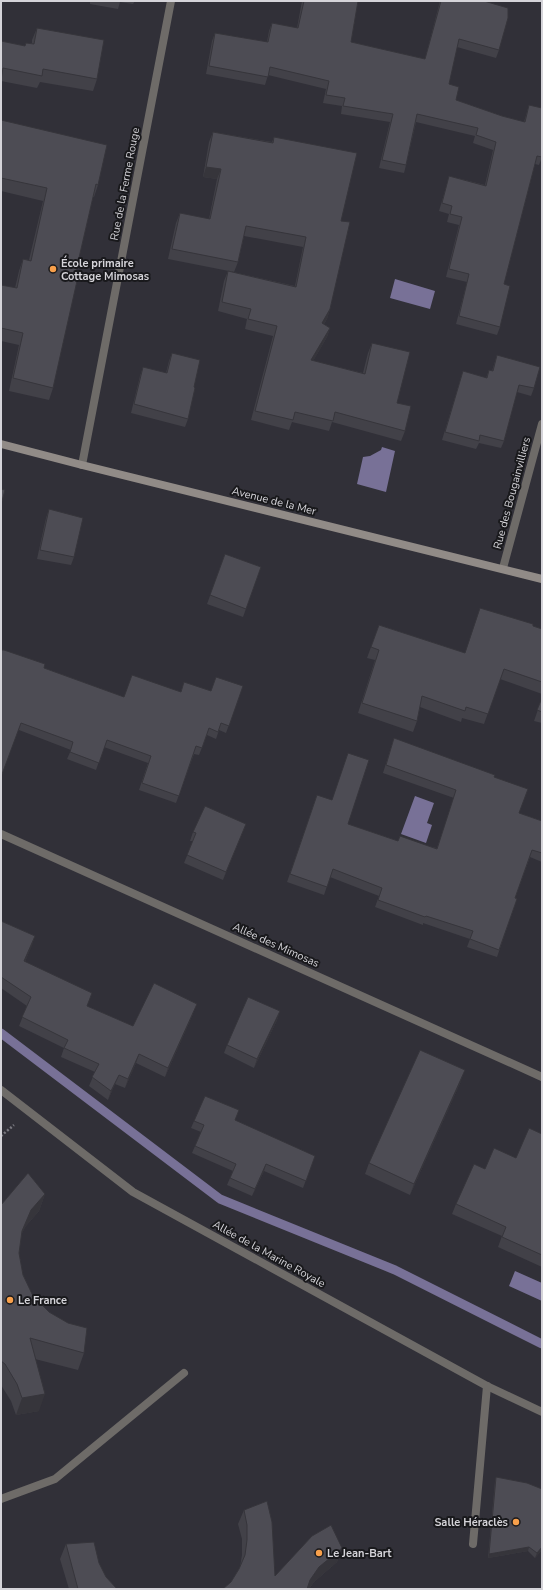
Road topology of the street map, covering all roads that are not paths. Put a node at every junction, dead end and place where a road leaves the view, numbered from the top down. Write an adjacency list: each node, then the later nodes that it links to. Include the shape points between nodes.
1 (171, 1): 4 (street, Rue de la Ferme Rouge)
2 (542, 424): 5 (street, Rue des Bougainvilliers)
3 (1, 444): 4 (main road, Avenue de la Mer)
4 (82, 466): 5 (main road, Avenue de la Mer)
5 (503, 568): 6 (main road, Avenue de la Mer)
6 (542, 579)
7 (1, 834): 8 (street, Allée des Mimosas)
8 (542, 1077)
9 (1, 1090): 11 (street, Allée de la Marine Royale, via 133,1192)
10 (184, 1373): 13 (street, via 55,1479)
11 (487, 1386): 12 (street, Allée de la Marine Royale); 14 (street)
12 (542, 1412)
13 (1, 1499)
14 (473, 1544)

